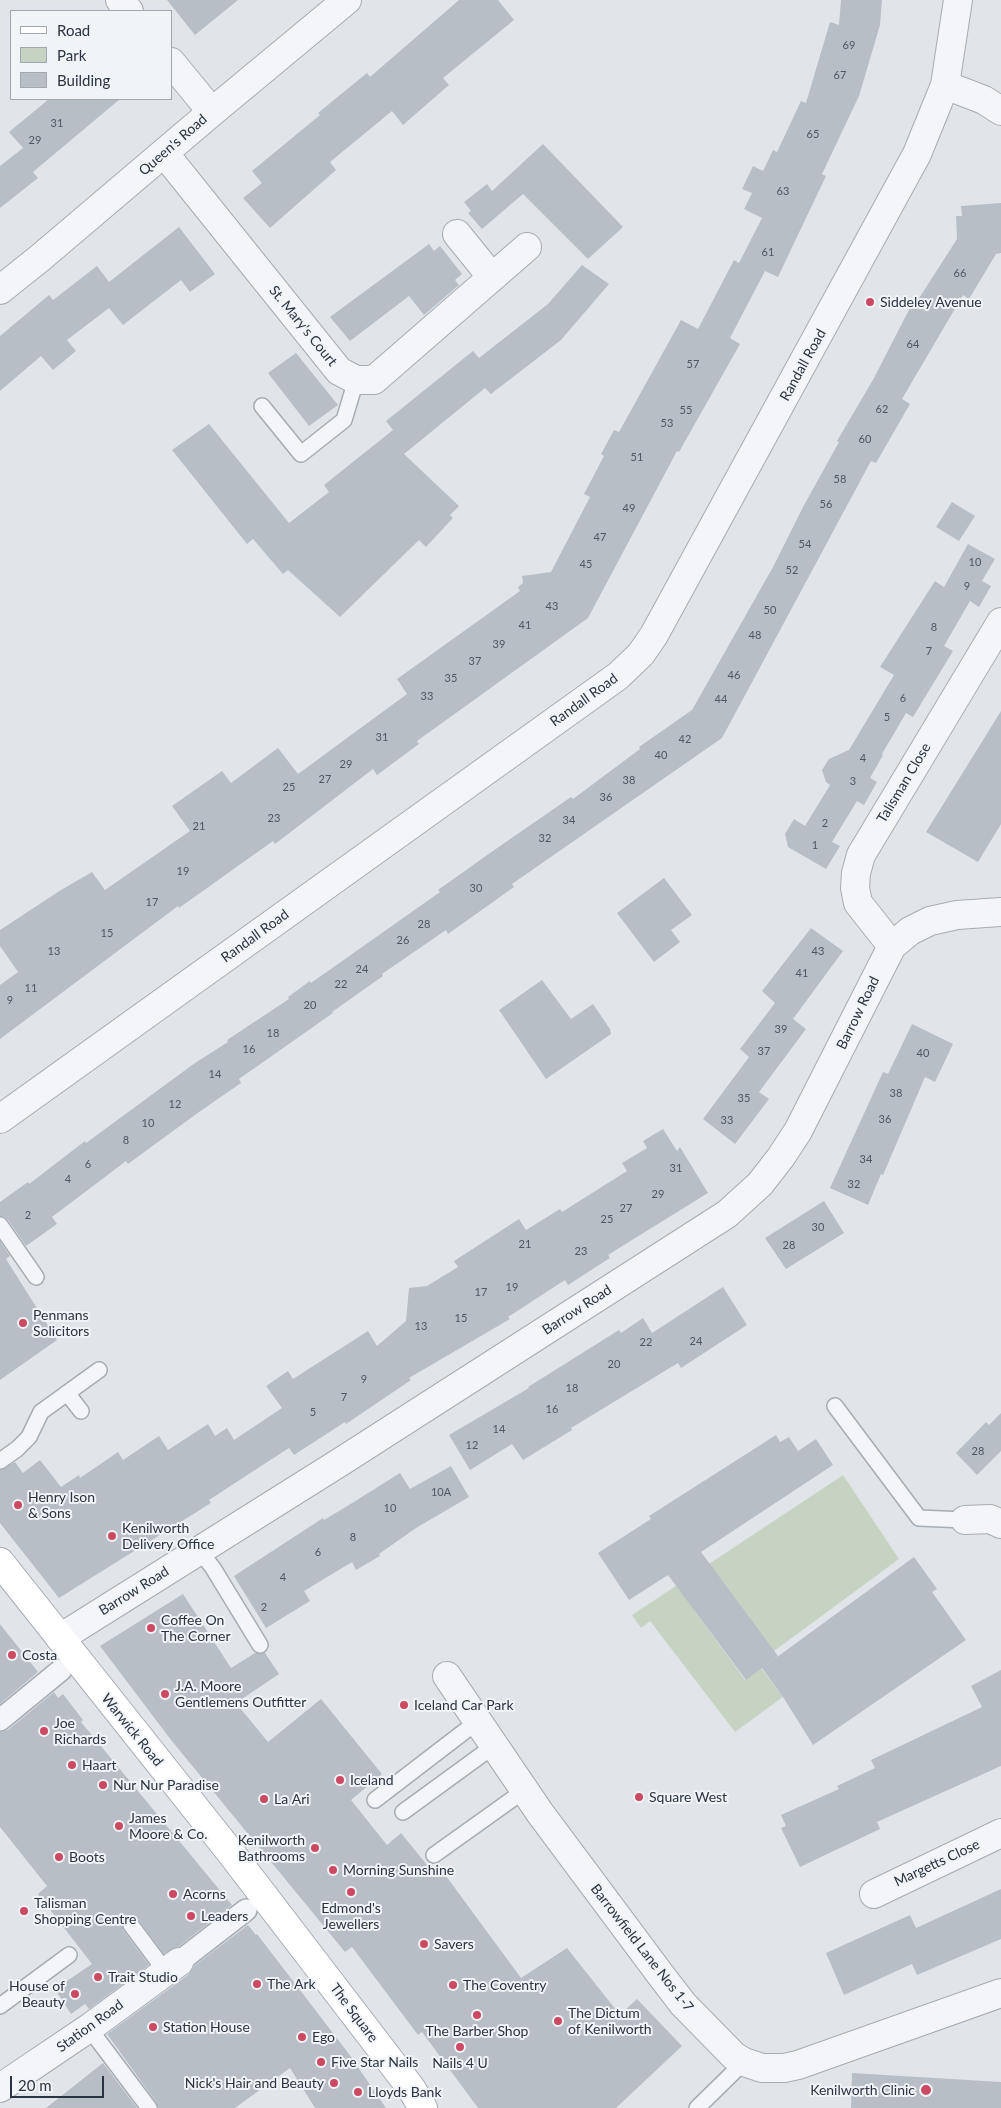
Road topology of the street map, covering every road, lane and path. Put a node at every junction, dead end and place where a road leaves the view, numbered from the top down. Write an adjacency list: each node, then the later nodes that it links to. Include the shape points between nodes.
1 (120, 0): 4 (street)
2 (347, 0): 7 (street, Queen's Road)
3 (958, 0): 6 (street, Randall Road)
4 (128, 10)
5 (172, 63): 7 (street)
6 (945, 85): 8 (street, via 984,100); 19 (street, Randall Road, via 917,154 878,228 641,654 618,676)
7 (212, 112): 9 (street, Queen's Road)
8 (1001, 112)
9 (164, 153): 13 (street, Queen's Road); 14 (street, St. Mary's Court, via 339,371)
10 (457, 234): 12 (street)
11 (527, 247): 12 (street)
12 (491, 276): 14 (street, via 374,380)
13 (0, 290)
14 (356, 380): 15 (lane, via 344,420 301,454)
15 (262, 406)
16 (1001, 622): 18 (street, Talisman Close, via 861,855 855,888 858,903)
17 (1001, 912): 18 (street, Barrow Road, via 930,921 910,931)
18 (892, 946): 29 (street, Barrow Road, via 798,1131 760,1184 727,1214)
19 (0, 1119)
20 (0, 1225): 21 (lane)
21 (36, 1277)
22 (99, 1370): 23 (lane)
23 (67, 1393): 25 (lane); 26 (lane, via 42,1412 29,1437)
24 (834, 1406): 27 (lane, via 919,1518)
25 (81, 1411)
26 (0, 1461)
27 (965, 1520): 28 (street, via 990,1519)
28 (1001, 1524)
29 (199, 1550): 31 (street, Barrow Road); 32 (lane)
30 (0, 1562): 31 (main road, Warwick Road)
31 (60, 1638): 44 (main road, Warwick Road)
32 (260, 1645)
33 (61, 1670): 35 (street)
34 (447, 1676): 36 (street, Barrowfield Lane Nos 1-7)
35 (0, 1720)
36 (478, 1721): 37 (street, Barrowfield Lane Nos 1-7); 39 (lane)
37 (495, 1745): 38 (street, Barrowfield Lane Nos 1-7); 40 (lane)
38 (524, 1790): 42 (lane); 51 (street, Barrowfield Lane Nos 1-7, via 683,2004 734,2056)
39 (375, 1800)
40 (402, 1812)
41 (1001, 1833): 43 (street, Margetts Close)
42 (434, 1855)
43 (874, 1894)
44 (255, 1903): 47 (street); 54 (main road, The Square, via 411,2088)
45 (130, 1925): 47 (lane)
46 (69, 1955): 49 (lane)
47 (172, 1967): 50 (street, Station Road)
48 (1001, 1993): 51 (street, Barrowfield Lane Nos 1-7, via 798,2065 762,2068)
49 (0, 2006)
50 (89, 2028): 52 (street, Station Road); 53 (lane)
51 (744, 2062): 55 (lane)
52 (0, 2088)
53 (150, 2108)
54 (423, 2108)
55 (697, 2108)

